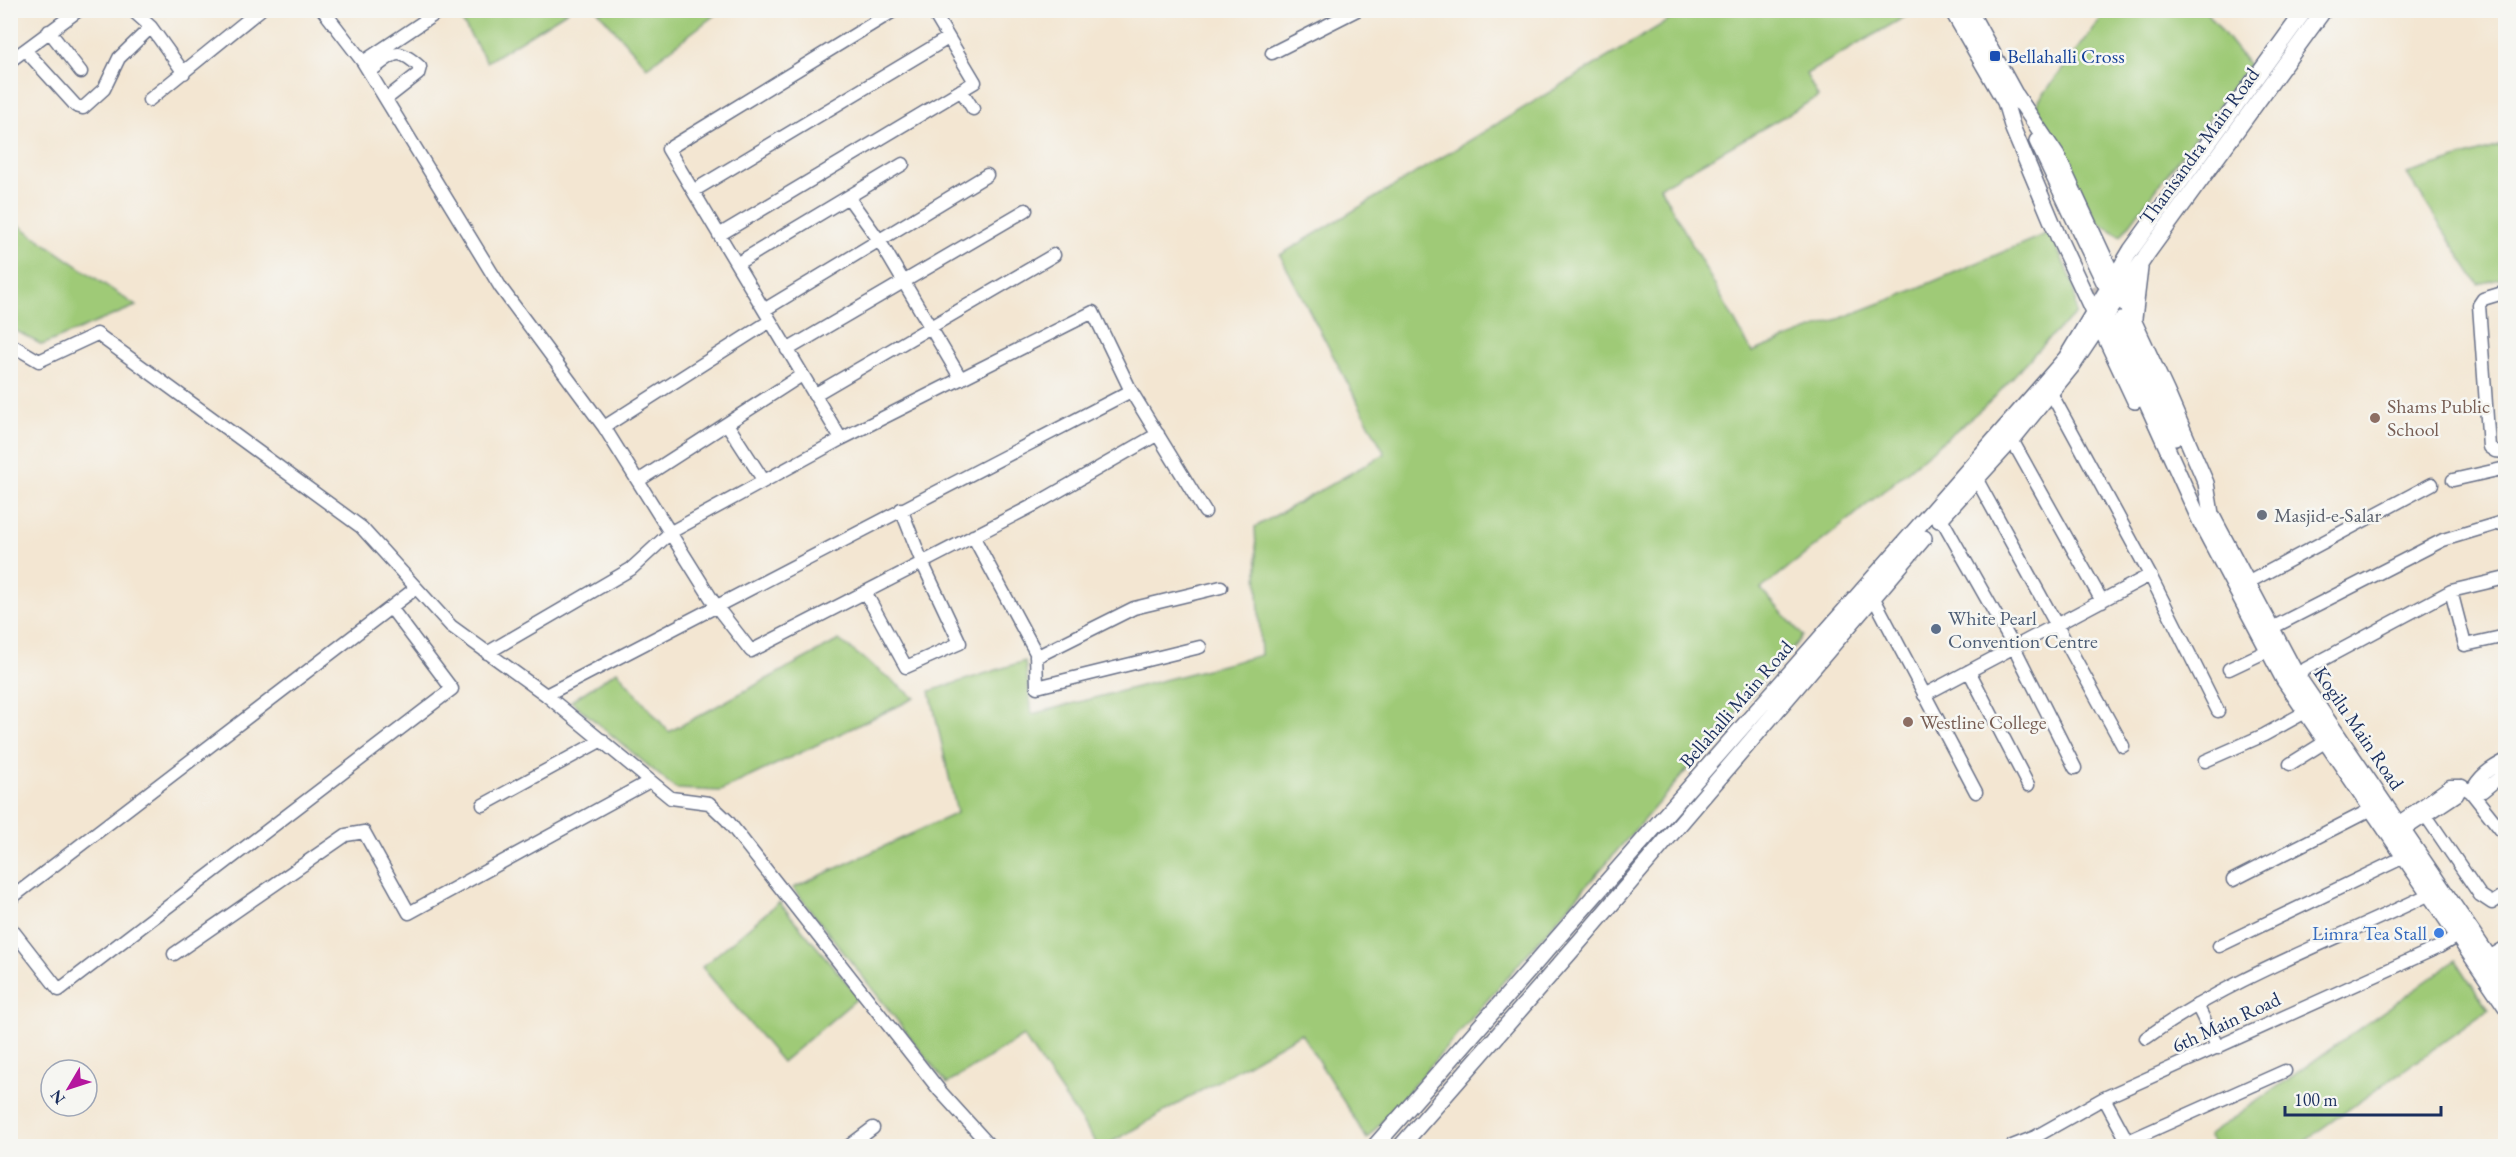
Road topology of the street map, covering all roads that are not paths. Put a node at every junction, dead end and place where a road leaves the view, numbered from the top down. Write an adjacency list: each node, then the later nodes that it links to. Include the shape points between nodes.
1 (79, 10): 14 (street)
2 (132, 10): 13 (street)
3 (260, 10): 21 (street)
4 (323, 10): 19 (street)
5 (895, 10): 29 (street, via 668,149)
6 (932, 10): 15 (street)
7 (1357, 10): 17 (street)
8 (1952, 10): 23 (main road)
9 (1969, 10): 23 (main road)
10 (2306, 10): 36 (main road, Thanisandra Main Road)
11 (2324, 10): 36 (main road, Thanisandra Main Road)
12 (439, 11): 19 (street)
13 (151, 27): 16 (street, via 119,58 104,89 83,108 76,106); 21 (street)
14 (49, 31): 16 (street); 20 (street)
15 (948, 38): 22 (street, via 975,82); 29 (street)
16 (26, 51): 18 (street)
17 (1272, 53)
18 (10, 61)
19 (366, 67): 24 (street); 24 (street, via 401,52 420,67 418,74)
20 (81, 72)
21 (184, 73): 25 (street)
22 (961, 90): 26 (street); 32 (street)
23 (2010, 98): 34 (main road, via 2057,156); 39 (main road, via 2037,162); 39 (main road, via 2046,160)
24 (386, 99): 55 (street, via 501,288)
25 (149, 100)
26 (973, 109)
27 (903, 164): 30 (street)
28 (987, 175): 33 (street)
29 (693, 191): 32 (street)
30 (848, 197): 33 (street); 37 (street)
31 (1026, 210): 38 (street)
32 (719, 235): 41 (street)
33 (879, 240): 38 (street); 41 (street)
34 (2097, 243): 36 (main road); 39 (main road)
35 (1054, 255): 43 (street)
36 (2137, 255): 39 (main road, Thanisandra Main Road); 42 (main road, via 2137,280)
37 (742, 260)
38 (903, 281): 43 (street); 46 (street)
39 (2103, 285): 42 (main road); 42 (main road, Bellahalli Main Road); 42 (main road); 42 (main road, Thanisandra Main Road); 45 (main road, via 2082,317)
40 (2505, 292): 59 (street, via 2483,299 2480,308 2490,447)
41 (767, 315): 46 (street); 55 (street)
42 (2112, 321): 45 (main road, Bellahalli Main Road); 47 (main road, Bellahalli Main Road); 48 (main road); 69 (main road); 69 (main road, Kogilu Main Road, via 2206,483)
43 (930, 326): 50 (street); 53 (street)
44 (10, 344): 78 (street, via 39,361 97,334 361,527)
45 (2073, 346): 79 (main road, Bellahalli Main Road)
46 (787, 350): 49 (street)
47 (2073, 365): 48 (main road, via 2086,355 2097,353 2113,360); 52 (main road, Bellahalli Main Road)
48 (2119, 369): 69 (main road, via 2177,492)
49 (802, 375): 53 (street); 54 (street)
50 (961, 379): 51 (street, via 1093,312); 57 (street)
51 (1131, 391): 56 (street); 66 (street)
52 (2051, 393): 58 (main road, Bellahalli Main Road); 74 (street)
53 (814, 395): 57 (street)
54 (727, 424): 63 (street); 64 (street)
55 (604, 427): 63 (street)
56 (1158, 434): 67 (street); 72 (street)
57 (841, 439): 64 (street)
58 (2012, 440): 61 (main road, Bellahalli Main Road); 82 (street)
59 (2505, 452)
60 (2505, 468): 62 (street)
61 (1977, 480): 68 (main road, Bellahalli Main Road); 85 (street)
62 (2453, 480)
63 (638, 481): 71 (street)
64 (764, 481): 71 (street)
65 (2432, 484): 76 (street)
66 (901, 509): 73 (street); 83 (street)
67 (1205, 512)
68 (1941, 518): 79 (main road, Bellahalli Main Road); 89 (street)
69 (2206, 519): 76 (main road, Kogilu Main Road); 86 (main road, Kogilu Main Road)
70 (2505, 521): 86 (street, via 2443,540)
71 (671, 532): 83 (street); 91 (street, via 631,569)
72 (973, 536): 73 (street); 92 (street)
73 (922, 562): 81 (street); 81 (street, via 960,643 906,667)
74 (2150, 575): 82 (street); 99 (street)
75 (2505, 578): 80 (street)
76 (2247, 583): 86 (main road, Kogilu Main Road)
77 (1221, 587): 92 (street, via 1134,608)
78 (416, 588): 84 (street); 91 (street, via 451,626)
79 (1870, 591): 96 (street); 140 (main road, Bellahalli Main Road); 141 (main road, Bellahalli Main Road, via 1580,941)
80 (2451, 591): 87 (street, via 2465,645); 95 (street)
81 (865, 592): 83 (street, via 751,651)
82 (2102, 601): 85 (street)
83 (716, 606): 97 (street)
84 (391, 608): 121 (street); 122 (street, via 453,688 59,990)
85 (2057, 624): 89 (street); 102 (street)
86 (2266, 631): 90 (main road, Kogilu Main Road); 95 (main road, Kogilu Main Road)
87 (2505, 636)
88 (1200, 647): 92 (street, via 1036,687)
89 (2014, 647): 94 (street); 106 (street)
90 (2269, 650): 93 (street); 98 (main road, Kogilu Main Road)
91 (487, 653): 97 (street)
92 (1036, 657)
93 (2229, 669)
94 (1969, 670): 96 (street); 109 (street)
95 (2296, 674): 98 (main road, Kogilu Main Road)
96 (1924, 694): 111 (street)
97 (546, 695): 100 (street)
98 (2310, 709): 101 (main road, Kogilu Main Road); 104 (street); 115 (main road, Kogilu Main Road)
99 (2218, 711)
100 (602, 741): 108 (street); 112 (street)
101 (2325, 742): 105 (street); 113 (main road, Kogilu Main Road)
102 (2123, 746)
103 (2505, 760): 110 (street)
104 (2205, 761)
105 (2290, 764)
106 (2075, 768)
107 (2505, 772): 110 (street, via 2483,791)
108 (650, 781): 126 (street, via 409,913 364,832 346,835); 139 (street, via 670,798 709,803 726,820 940,1090)
109 (2028, 785)
110 (2467, 789): 114 (street, via 2450,786); 116 (street)
111 (1976, 792)
112 (483, 805)
113 (2372, 809): 117 (main road, Kogilu Main Road); 118 (street)
114 (2423, 811): 115 (street); 120 (street, via 2480,895 2492,903)
115 (2400, 827): 119 (main road, Kogilu Main Road)
116 (2505, 830)
117 (2404, 857): 119 (main road, Kogilu Main Road); 124 (street)
118 (2233, 880)
119 (2435, 891): 123 (main road, Kogilu Main Road); 127 (main road, Kogilu Main Road); 129 (street)
120 (2505, 894)
121 (10, 899)
122 (10, 927)
123 (2457, 936): 130 (main road, Kogilu Main Road); 132 (street, 6th Main Road)
124 (2218, 945)
125 (2505, 947): 127 (street)
126 (174, 954)
127 (2488, 957): 128 (main road, Kogilu Main Road)
128 (2505, 982)
129 (2197, 1005): 131 (street); 132 (street)
130 (2505, 1006)
131 (2146, 1038)
132 (2218, 1048): 134 (street, 6th Main Road)
133 (2284, 1071): 137 (street)
134 (2104, 1098): 136 (street, 6th Main Road); 137 (street)
135 (873, 1128): 138 (street)
136 (2037, 1142): 142 (street, 6th Main Road)
137 (2125, 1145)
138 (849, 1146)
139 (990, 1146)
140 (1375, 1146)
141 (1401, 1146)
142 (2012, 1146)

